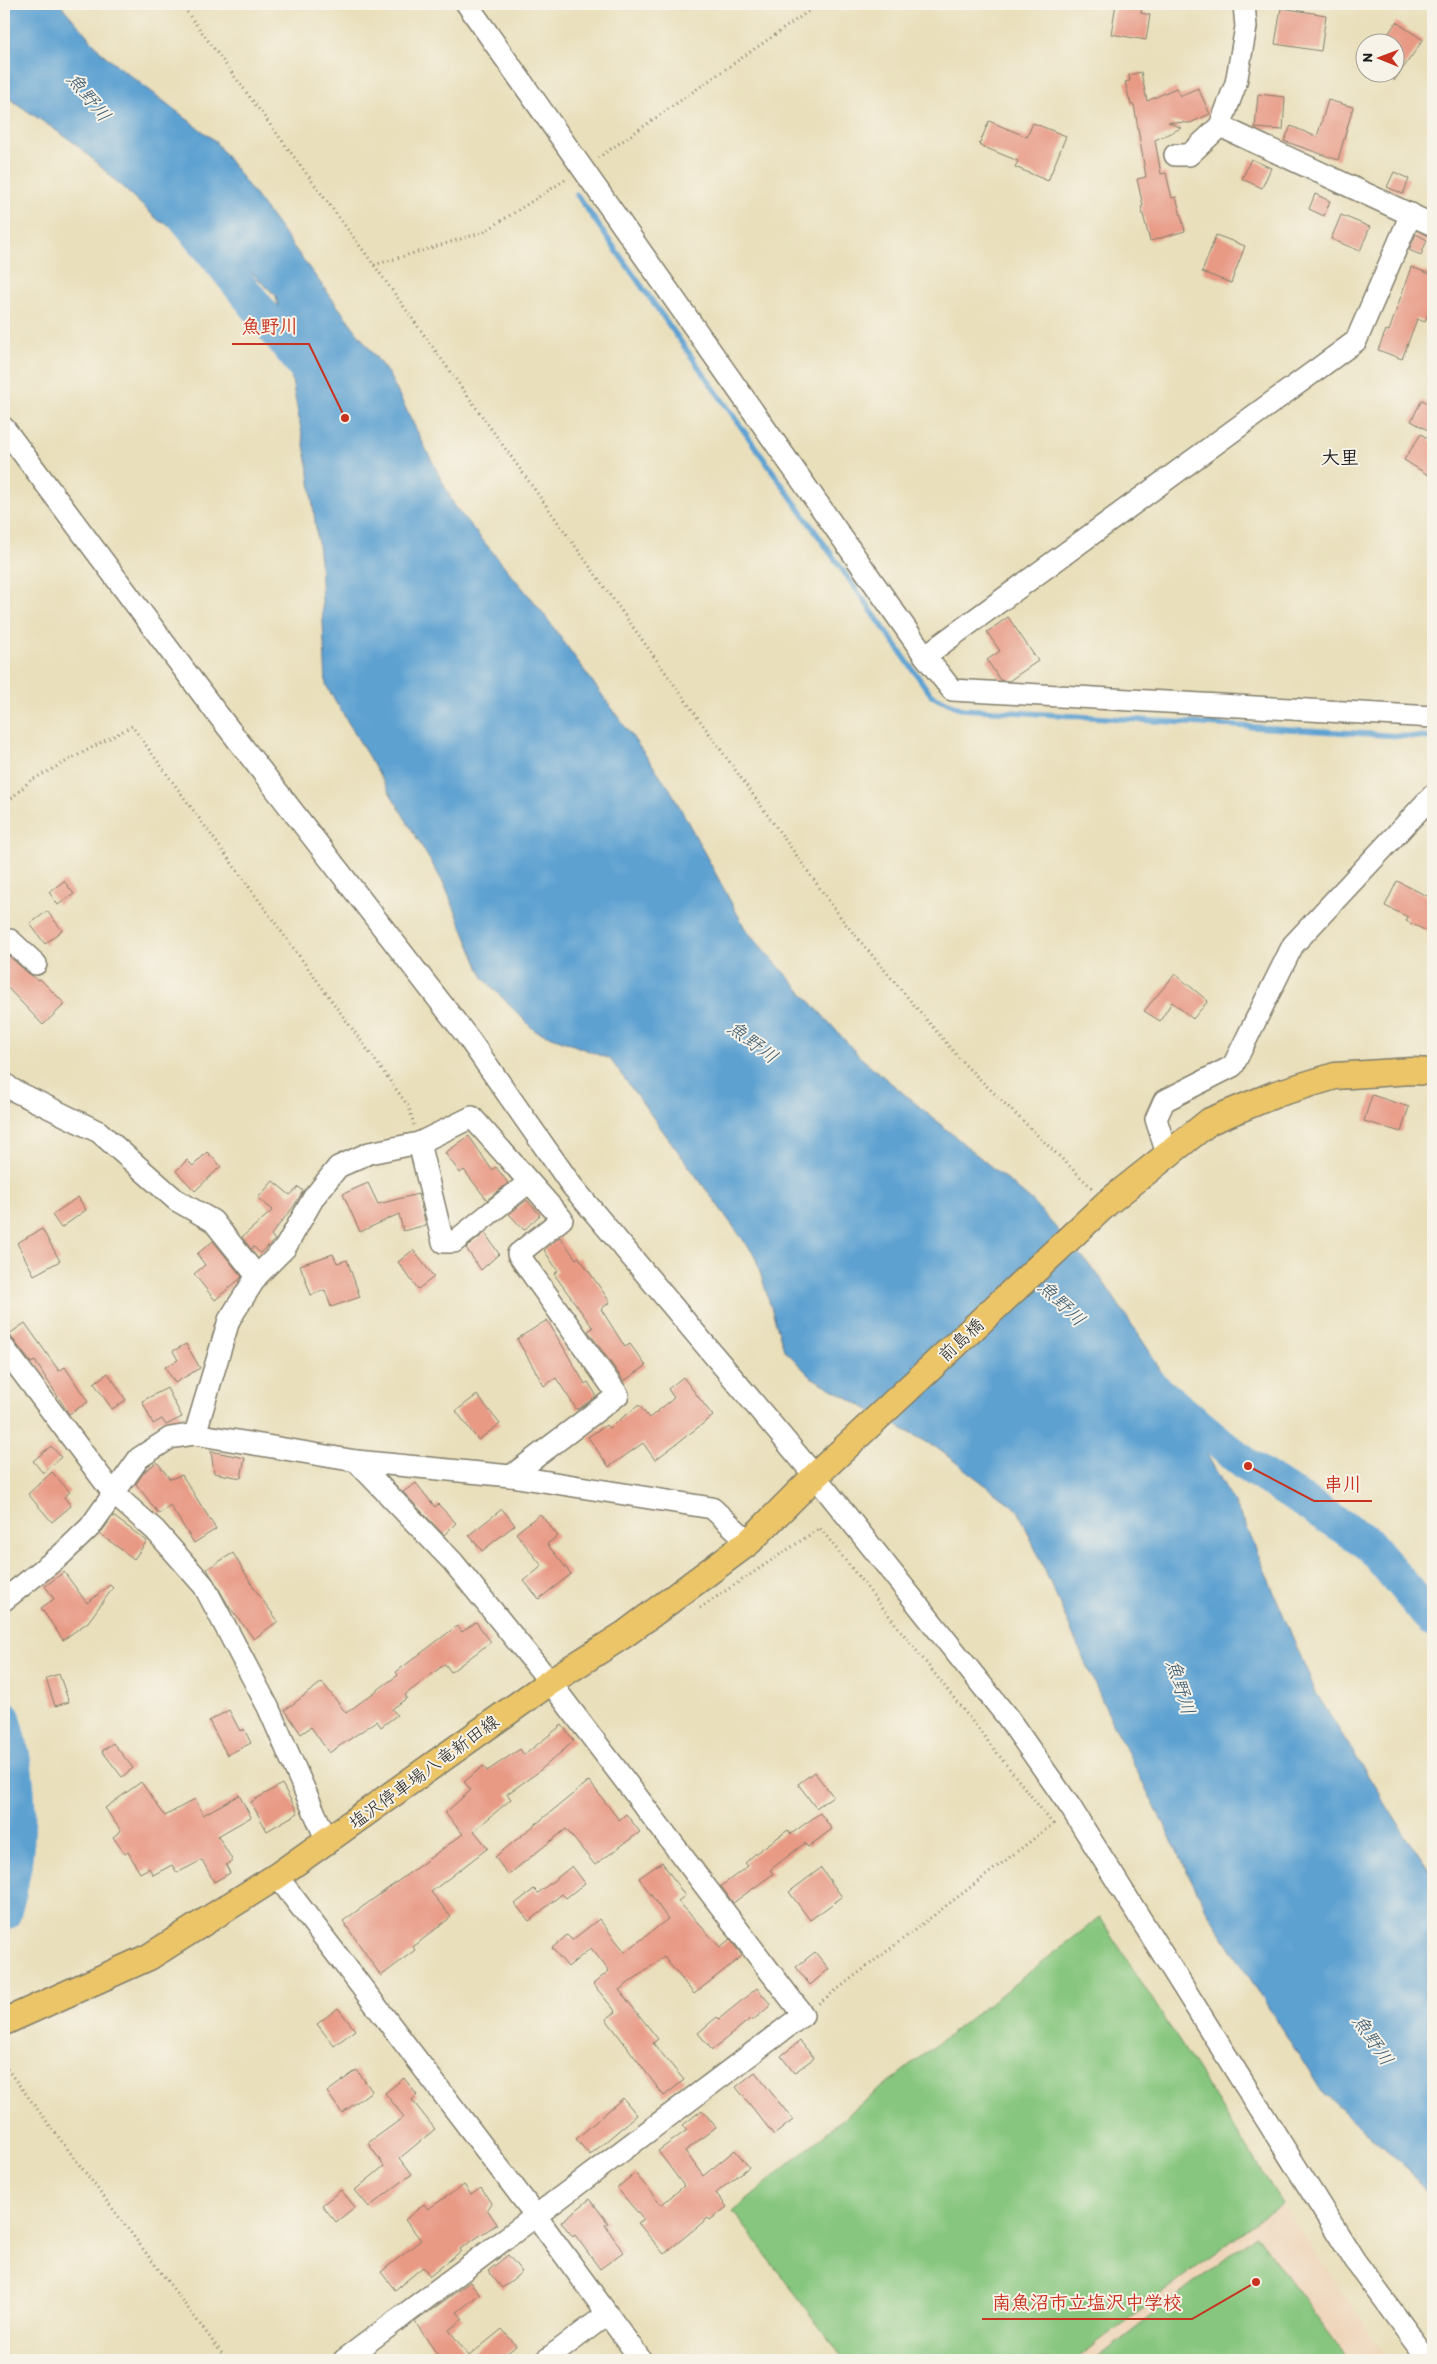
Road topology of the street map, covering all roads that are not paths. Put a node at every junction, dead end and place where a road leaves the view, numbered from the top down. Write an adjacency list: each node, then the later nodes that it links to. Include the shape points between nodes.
1 (467, 4): 8 (street)
2 (1244, 4): 3 (street, via 1246,27 1236,83)
3 (1220, 126): 4 (street, via 1189,155); 5 (street)
4 (1174, 155)
5 (1411, 214): 6 (street); 8 (street, via 1356,341)
6 (1433, 225)
7 (4, 428): 23 (street, via 212,707 469,1039 572,1186)
8 (925, 656): 9 (street, via 952,690)
9 (1433, 717)
10 (1433, 795): 16 (street, via 1293,945 1233,1066 1164,1101 1156,1119)
11 (4, 945): 12 (street, via 10,940)
12 (36, 964)
13 (1433, 1072): 16 (main road, via 1336,1076 1276,1094 1210,1121)
14 (4, 1083): 18 (street, via 99,1132 176,1200 213,1221)
15 (419, 1143): 17 (street, via 472,1117); 17 (street, via 443,1242 454,1242); 18 (street, via 369,1153 338,1167 314,1197 285,1248)
16 (1167, 1154): 23 (main road, 前島橋, via 1107,1203)
17 (529, 1182): 22 (street, via 562,1219 518,1254 618,1395)
18 (257, 1276): 20 (street, via 229,1320)
19 (4, 1348): 24 (street)
20 (195, 1434): 21 (street); 24 (street, via 170,1438 139,1458)
21 (356, 1461): 22 (street); 27 (street, via 453,1562)
22 (511, 1476): 25 (street, via 712,1508)
23 (815, 1476): 25 (main road, 塩沢停車場八竜新田線); 36 (street, via 1008,1718 1071,1808 1355,2261)
24 (113, 1493): 26 (street, via 90,1527 61,1556); 28 (street, via 155,1530 204,1586 268,1707)
25 (749, 1542): 27 (main road, 塩沢停車場八竜新田線, via 625,1634)
26 (5, 1599)
27 (550, 1682): 28 (main road, 塩沢停車場八竜新田線); 31 (street, via 803,2015)
28 (327, 1842): 29 (main road, 塩沢停車場八竜新田線)
29 (277, 1876): 30 (main road, 塩沢停車場八竜新田線, via 149,1957); 31 (street)
30 (4, 2022)
31 (536, 2216): 32 (street); 33 (street)
32 (606, 2315): 34 (street); 35 (street)
33 (344, 2360)
34 (546, 2360)
35 (641, 2360)
36 (1428, 2360)

